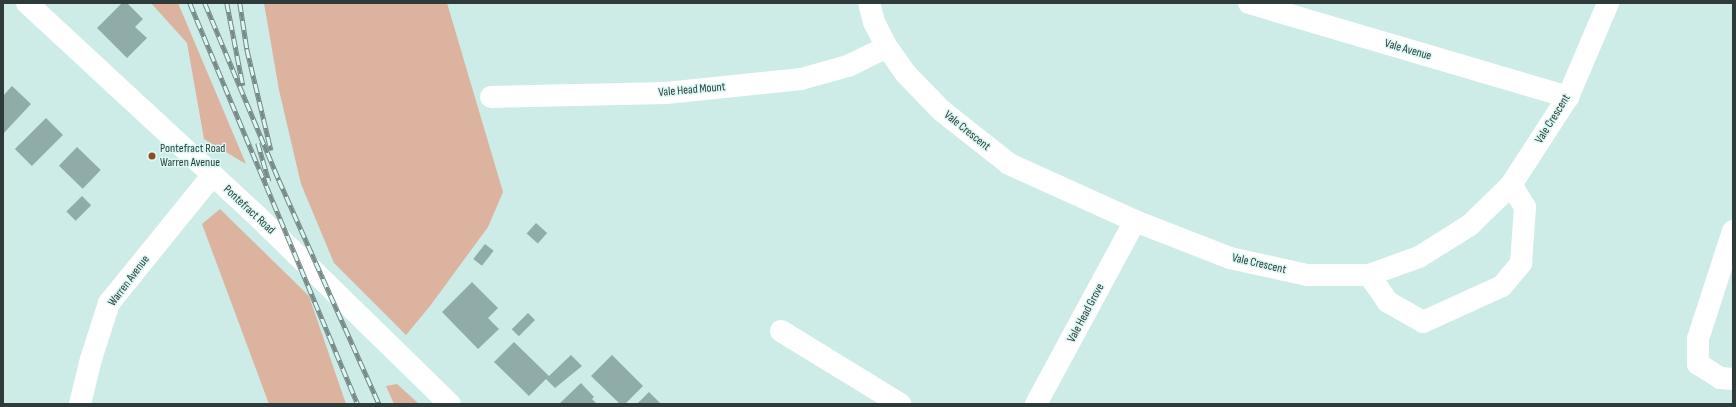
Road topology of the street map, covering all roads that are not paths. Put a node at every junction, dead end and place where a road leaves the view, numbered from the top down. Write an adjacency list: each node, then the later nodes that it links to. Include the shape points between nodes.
1 (27, 3): 8 (street, Pontefract Road)
2 (869, 3): 5 (street, Vale Crescent, via 874,22)
3 (1249, 3): 7 (street, Vale Avenue)
4 (1608, 3): 7 (street, Vale Crescent)
5 (887, 47): 6 (street, Vale Head Mount, via 848,66 801,79 666,94); 10 (street, Vale Crescent, via 905,73 942,111 1009,164)
6 (491, 97)
7 (1568, 97): 9 (street, Vale Crescent)
8 (212, 176): 15 (street, Warren Avenue, via 109,303 90,359); 16 (street, Pontefract Road)
9 (1511, 185): 12 (street, Vale Crescent, via 1470,225 1419,257); 12 (street, via 1525,207 1521,263 1502,286 1423,322 1388,302)
10 (1135, 222): 12 (street, Vale Crescent, via 1230,258 1307,275); 18 (street, Vale Head Grove)
11 (1733, 231): 14 (street, via 1698,339 1698,364 1720,378)
12 (1369, 275)
13 (781, 331): 17 (street)
14 (1733, 379)
15 (80, 404)
16 (450, 404)
17 (900, 404)
18 (1036, 404)

